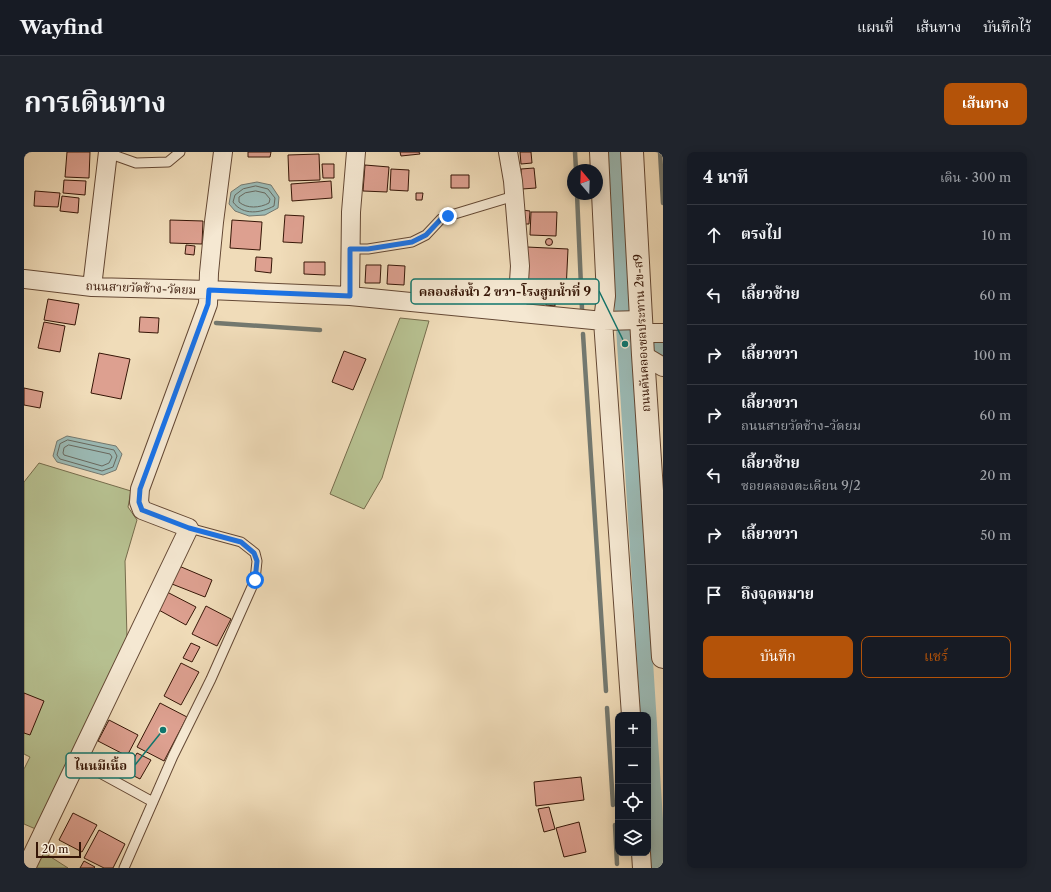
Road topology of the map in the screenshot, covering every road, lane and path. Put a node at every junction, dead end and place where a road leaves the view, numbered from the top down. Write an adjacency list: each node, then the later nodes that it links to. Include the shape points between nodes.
1 (180, 152): 7 (lane, via 168,162 136,163)
2 (223, 152): 12 (street)
3 (356, 152): 9 (street)
4 (508, 152): 8 (street)
5 (599, 152): 15 (street)
6 (632, 152): 16 (street, ถนนคันคลองชลประทาน 2ข-ส9)
7 (108, 153): 11 (street)
8 (514, 196): 9 (lane, via 441,219 426,235 412,242 368,249); 14 (street, via 520,266)
9 (350, 249): 13 (street)
10 (24, 279): 11 (street, ถนนสายวัดช้าง-วัดยม)
11 (92, 287): 12 (street, ถนนสายวัดช้าง-วัดยม)
12 (209, 290): 13 (street, ถนนสายวัดช้าง-วัดยม); 19 (street, via 208,304 140,489 139,502 142,510)
13 (350, 296): 14 (street, ถนนสายวัดช้าง-วัดยม)
14 (517, 312): 15 (street, ถนนสายวัดช้าง-วัดยม)
15 (608, 320): 16 (street, ถนนสายวัดช้าง-วัดยม); 21 (street)
16 (645, 326): 17 (street, ถนนคันคลองชลประทาน 2ข-ส9)
17 (643, 355): 18 (street); 20 (street, ถนนคันคลองชลประทาน 2ข-ส9)
18 (663, 367)
19 (189, 528): 22 (street); 23 (lane, via 241,542 254,553 257,561 255,580)
20 (663, 657)
21 (631, 712)
22 (78, 761): 23 (lane); 25 (street)
23 (153, 802): 26 (lane)
24 (640, 856): 27 (street)
25 (26, 868)
26 (124, 868)
27 (642, 868)

